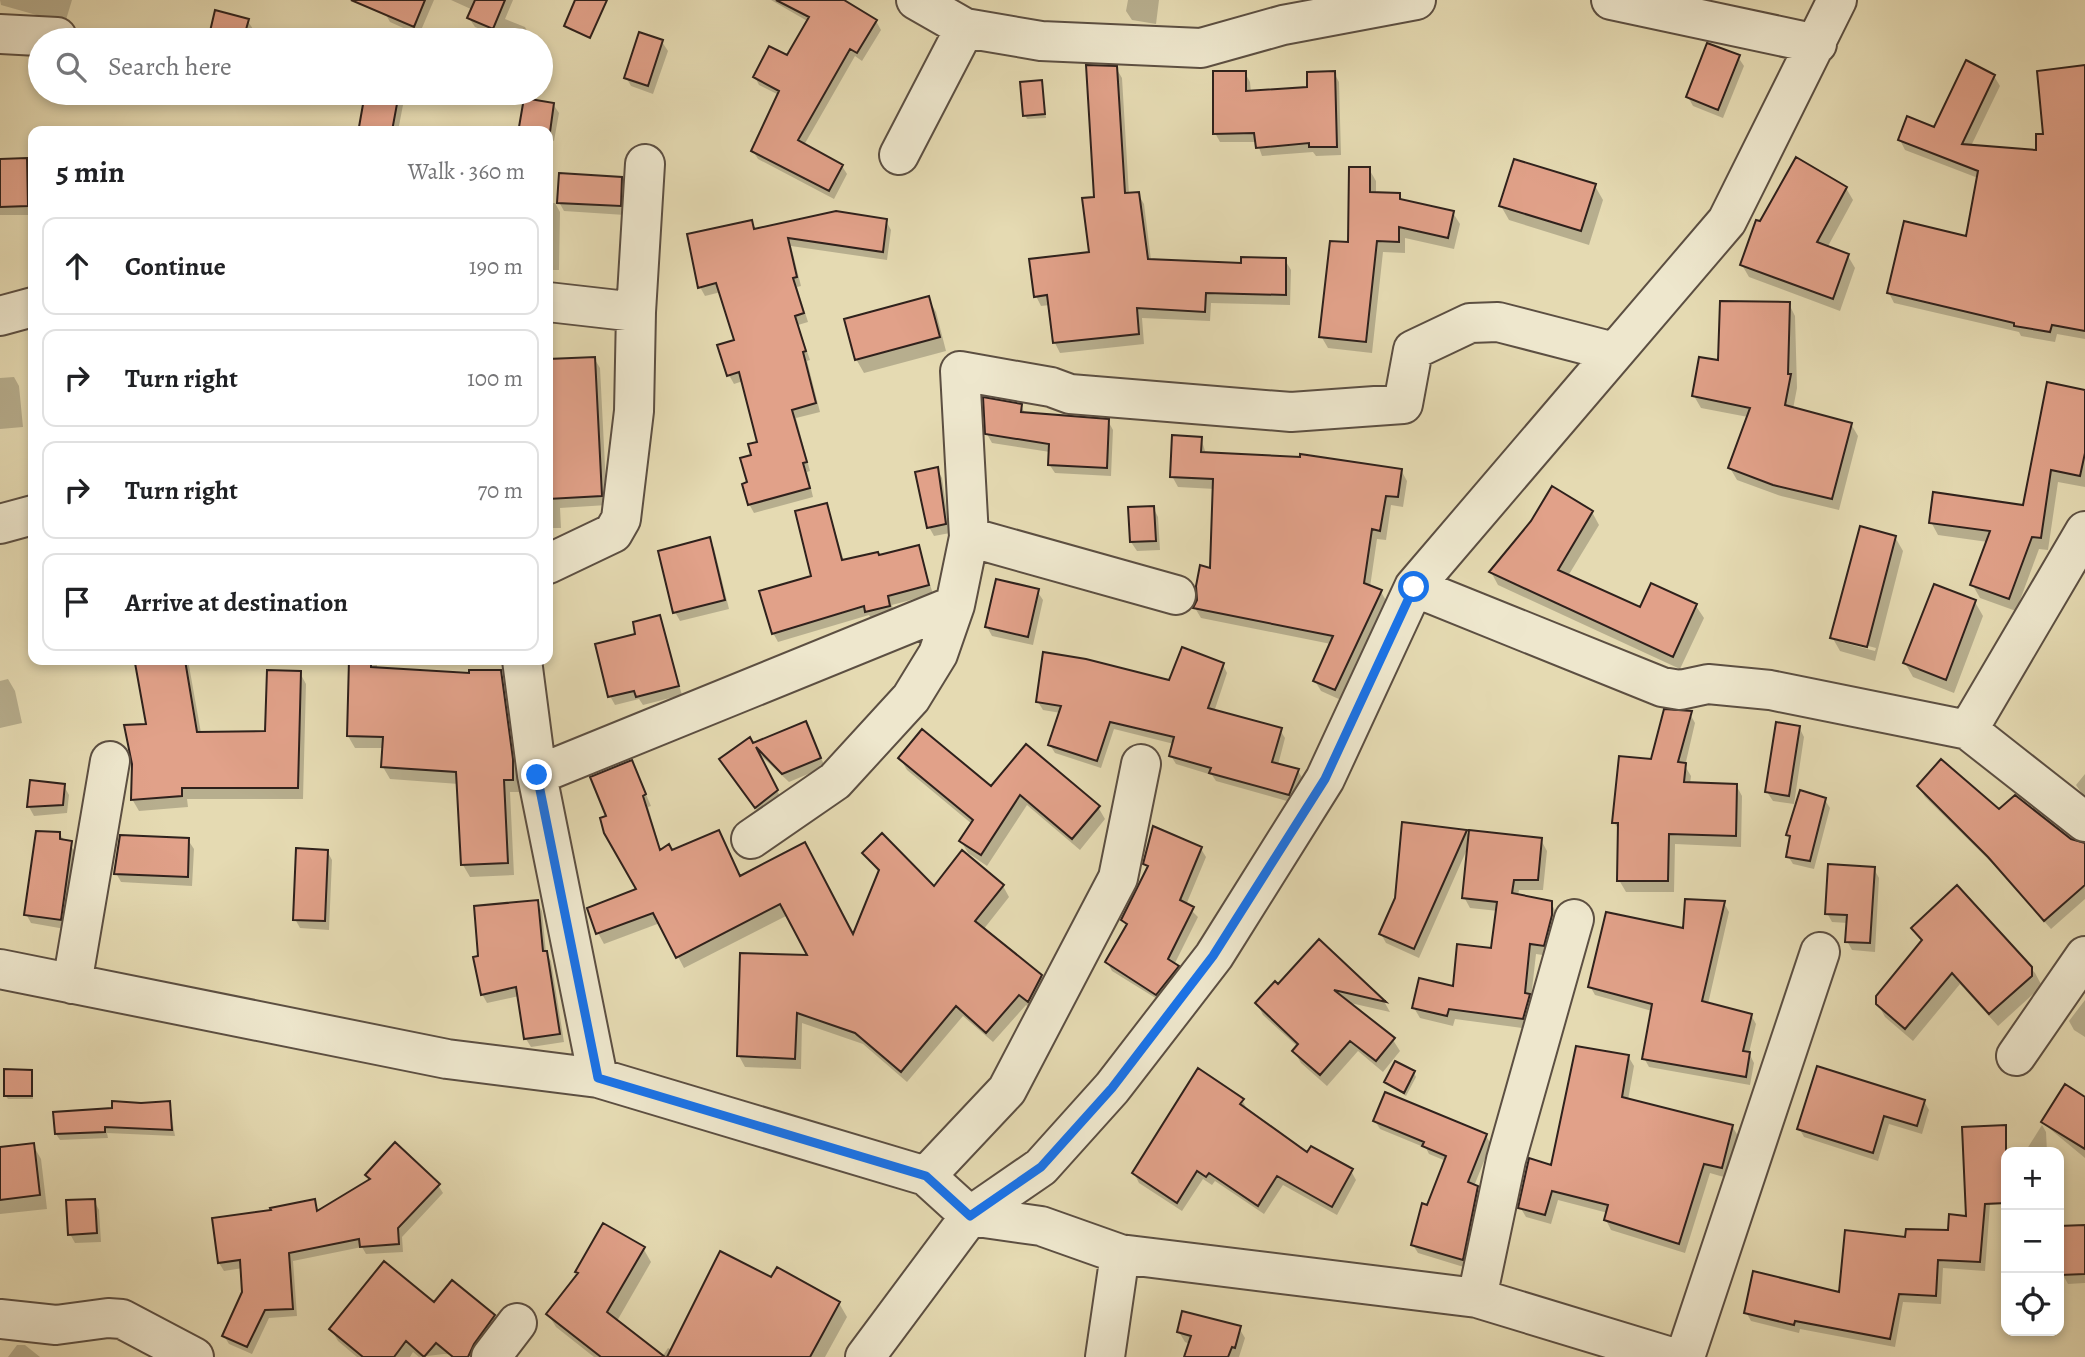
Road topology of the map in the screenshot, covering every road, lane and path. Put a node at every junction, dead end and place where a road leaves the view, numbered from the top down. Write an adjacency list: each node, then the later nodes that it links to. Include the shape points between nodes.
1 (916, 0): 5 (street)
2 (1416, 0): 5 (street, via 1283,25 1201,48 1041,41)
3 (1611, 0): 8 (street)
4 (1838, 0): 8 (street)
5 (965, 29): 9 (street)
6 (0, 34): 7 (street)
7 (28, 35)
8 (1817, 44): 15 (street, via 1727,221)
9 (899, 155)
10 (645, 164): 13 (street)
11 (553, 303): 13 (street)
12 (28, 308): 14 (street)
13 (636, 312): 20 (street, via 634,411 621,519 613,533)
14 (0, 316)
15 (1615, 352): 19 (street, via 1498,322 1471,323 1413,350 1403,404 1291,412 1070,394 960,371); 21 (street)
16 (28, 516): 17 (street)
17 (0, 524)
18 (2085, 531): 25 (street)
19 (969, 537): 22 (street); 23 (street)
20 (553, 562)
21 (1414, 587): 25 (street, via 1662,687 1680,690 1708,684 1770,690); 39 (street, via 1325,779 1213,956 1112,1088 1041,1167)
22 (1176, 595)
23 (955, 605): 28 (street); 30 (street, via 938,654 911,698 835,781)
24 (523, 665): 28 (street)
25 (1968, 730): 29 (street)
26 (110, 761): 35 (street)
27 (1141, 764): 38 (street, via 1118,878 1007,1090)
28 (537, 775): 37 (street)
29 (2085, 822)
30 (751, 839)
31 (1574, 919): 41 (street, via 1506,1160)
32 (1820, 952): 49 (street)
33 (2085, 956): 36 (street)
34 (0, 969): 35 (street)
35 (72, 984): 37 (street, via 447,1059)
36 (2016, 1056)
37 (598, 1078): 38 (street)
38 (926, 1176): 39 (street)
39 (970, 1216): 40 (street, via 1041,1226); 46 (street)
40 (1120, 1254): 41 (street); 47 (street)
41 (1476, 1298): 48 (street)
42 (0, 1318): 44 (street, via 56,1325 122,1319)
43 (517, 1323): 45 (street)
44 (194, 1357)
45 (491, 1357)
46 (865, 1357)
47 (1105, 1357)
48 (1671, 1357)
49 (1685, 1357)

